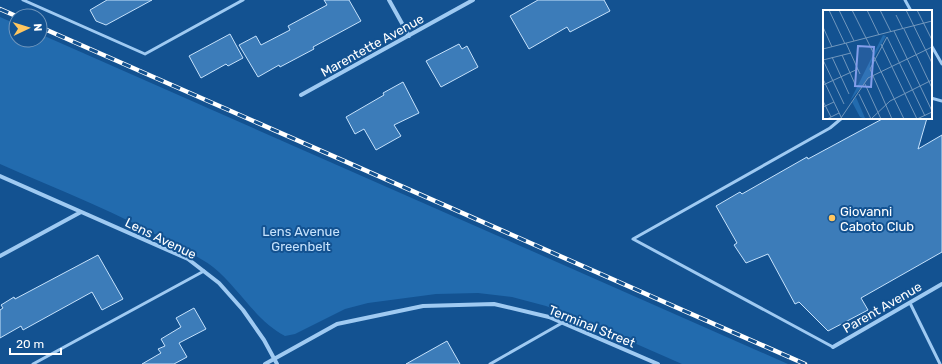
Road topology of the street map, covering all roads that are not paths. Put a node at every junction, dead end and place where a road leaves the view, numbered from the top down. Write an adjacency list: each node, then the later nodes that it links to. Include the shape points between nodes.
1 (23, 0): 2 (lane, via 145,54)
2 (243, 0)
3 (389, 0): 7 (street)
4 (473, 0): 7 (street, Marentette Avenue)
5 (905, 0): 6 (lane)
6 (910, 10)
7 (409, 36): 10 (street, Marentette Avenue)
8 (933, 52): 9 (lane)
9 (942, 64)
10 (301, 95)
11 (932, 98): 12 (lane)
12 (942, 101)
13 (841, 119): 21 (lane, via 830,128 633,239)
14 (0, 176): 15 (street, Lens Avenue)
15 (81, 212): 16 (street); 17 (street, Lens Avenue, via 188,260)
16 (0, 256)
17 (204, 271): 22 (street, Lens Avenue, via 219,283 243,310); 23 (lane)
18 (942, 284): 19 (street, Parent Avenue)
19 (910, 302): 21 (street, Parent Avenue); 28 (lane)
20 (562, 323): 22 (street, Terminal Street, via 549,317 494,304 423,306 337,324); 26 (lane); 27 (street, Terminal Street)
21 (833, 347)
22 (274, 359): 24 (street, Terminal Street); 25 (street, Lens Avenue)
23 (33, 364)
24 (265, 364)
25 (278, 364)
26 (490, 364)
27 (658, 364)
28 (940, 364)

